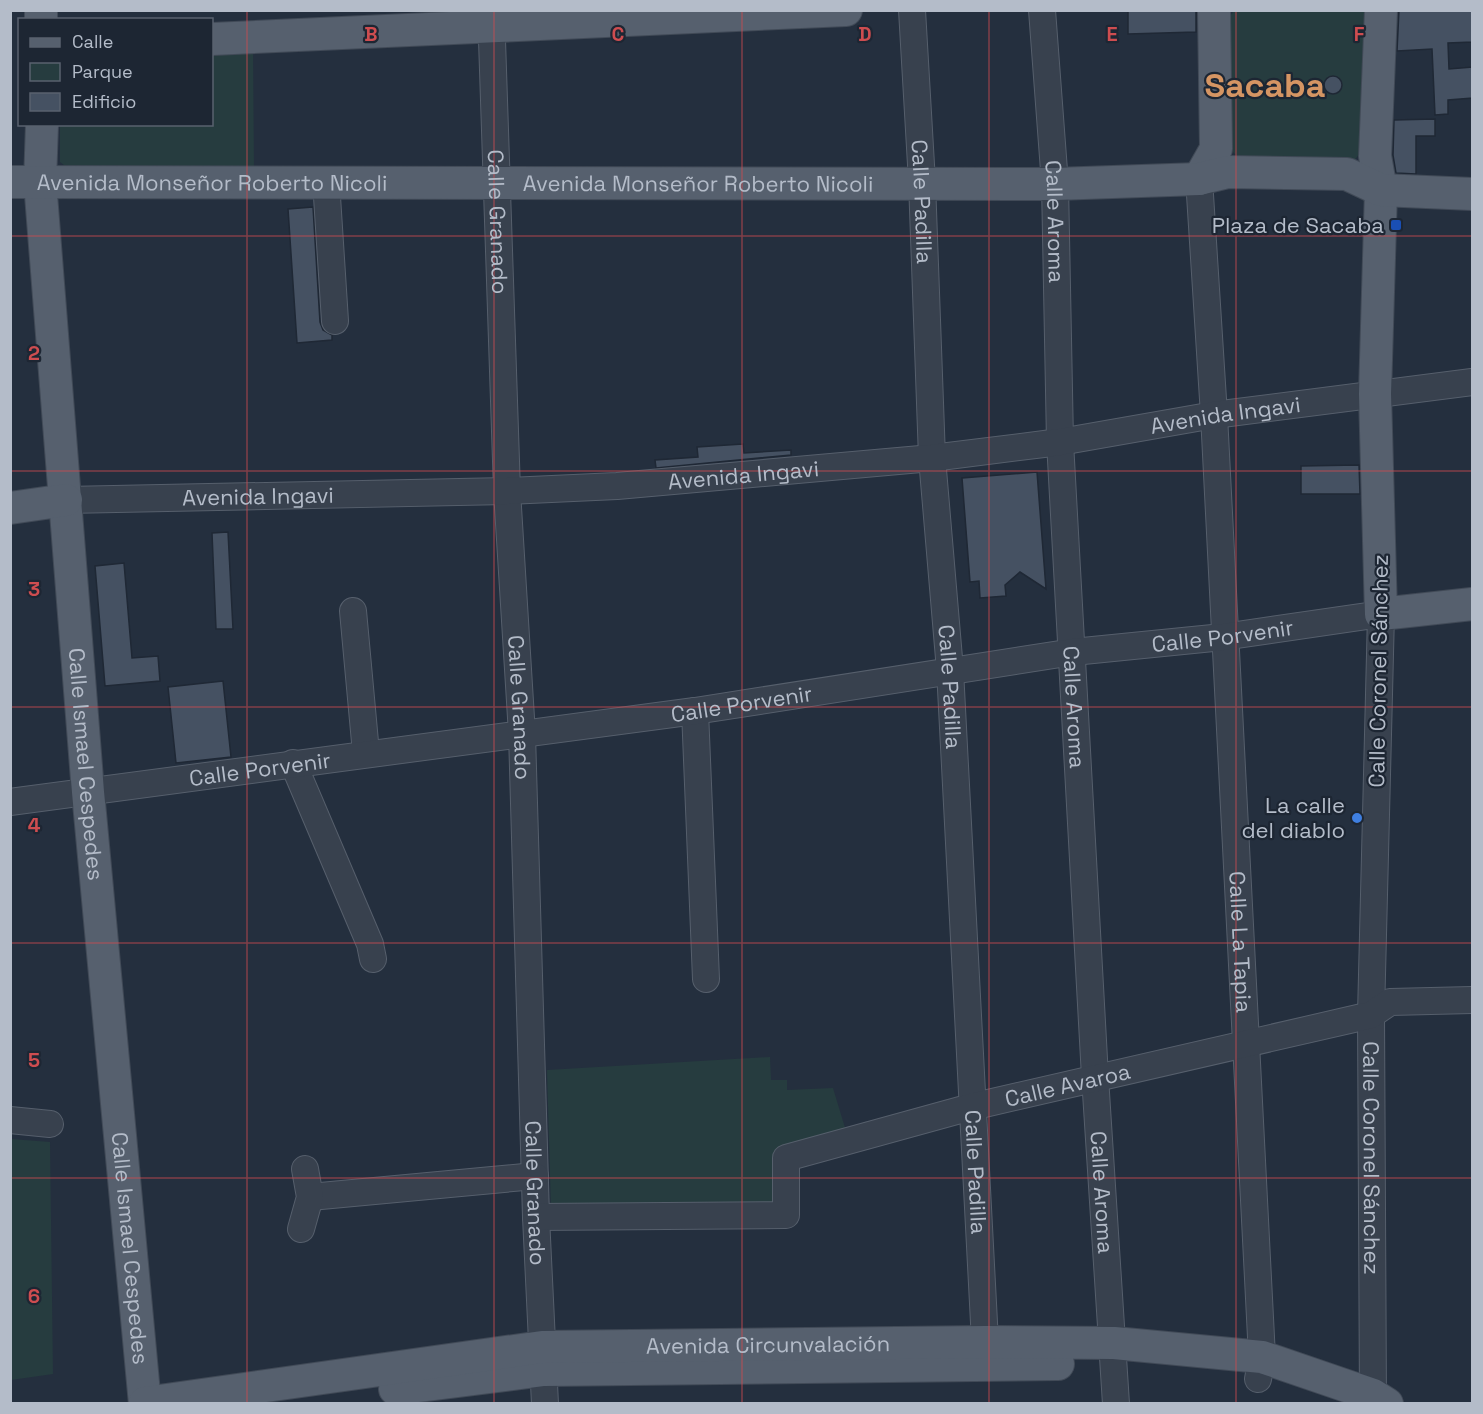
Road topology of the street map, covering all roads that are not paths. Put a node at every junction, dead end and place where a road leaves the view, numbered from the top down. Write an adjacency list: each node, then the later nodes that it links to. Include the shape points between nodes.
1 (846, 10): 6 (main road)
2 (912, 10): 13 (street, Calle Padilla)
3 (1042, 10): 14 (street, Calle Aroma)
4 (1214, 10): 9 (main road, via 1216,148)
5 (1381, 10): 15 (main road, Calle Coronel Sánchez, via 1375,156)
6 (491, 18): 7 (main road); 11 (street, Calle Granado)
7 (213, 39)
8 (41, 126): 12 (main road, Calle Ismael Cespedes)
9 (1199, 179): 14 (main road, Avenida Monseñor Roberto Nicoli); 15 (main road, Avenida Monseñor Roberto Nicoli, via 1228,172 1347,174); 20 (street, Calle La Tapia)
10 (326, 181): 11 (main road, Avenida Monseñor Roberto Nicoli); 12 (main road, Avenida Monseñor Roberto Nicoli); 17 (street)
11 (497, 181): 13 (main road, Avenida Monseñor Roberto Nicoli); 23 (street, Calle Granado)
12 (25, 182): 24 (main road, Calle Ismael Cespedes)
13 (922, 182): 14 (main road, Avenida Monseñor Roberto Nicoli); 22 (street, Calle Padilla)
14 (1055, 184): 21 (street, Calle Aroma)
15 (1381, 190): 16 (main road); 19 (main road, Calle Coronel Sánchez)
16 (1473, 194)
17 (335, 321)
18 (1473, 382): 19 (street, Avenida Ingavi)
19 (1375, 394): 20 (street, Avenida Ingavi); 28 (main road, Calle Coronel Sánchez)
20 (1214, 416): 21 (street, Avenida Ingavi); 29 (street, Calle La Tapia)
21 (1060, 442): 22 (street, Avenida Ingavi); 30 (street, Calle Aroma)
22 (932, 458): 23 (street, Avenida Ingavi, via 617,486); 31 (street, Calle Padilla)
23 (507, 491): 24 (street, Avenida Ingavi); 33 (street, Calle Granado)
24 (66, 500): 25 (main road, Avenida Ingavi); 36 (main road, Calle Ismael Cespedes)
25 (10, 508)
26 (1473, 604): 28 (main road, Calle Porvenir)
27 (353, 611): 34 (street)
28 (1381, 614): 29 (street, Calle Porvenir); 41 (street, Calle Coronel Sánchez)
29 (1223, 637): 30 (street, Calle Porvenir); 42 (street, Calle La Tapia)
30 (1073, 652): 31 (street, Calle Porvenir); 43 (street, Calle Aroma)
31 (950, 670): 32 (street, Calle Porvenir); 44 (street, Calle Padilla)
32 (695, 711): 33 (street, Calle Porvenir); 39 (street)
33 (522, 734): 34 (street, Calle Porvenir); 48 (street, Calle Granado)
34 (366, 753): 35 (street, Calle Porvenir)
35 (293, 763): 36 (street, Calle Porvenir); 38 (street)
36 (88, 792): 37 (street, Calle Porvenir); 57 (main road, Calle Ismael Cespedes)
37 (10, 802)
38 (373, 959)
39 (706, 979)
40 (1473, 1000): 41 (street, Calle Avaroa, via 1390,1002)
41 (1371, 1016): 42 (street, Calle Avaroa); 56 (street, Calle Coronel Sánchez)
42 (1246, 1043): 43 (street, Calle Avaroa); 55 (street, Calle La Tapia)
43 (1095, 1077): 44 (street, Calle Avaroa); 53 (street, Calle Aroma)
44 (971, 1107): 50 (street, Calle Avaroa, via 786,1158 786,1215); 52 (street, Calle Padilla)
45 (10, 1120): 46 (street)
46 (50, 1124)
47 (305, 1169): 49 (street)
48 (535, 1176): 49 (street); 50 (street, Calle Granado)
49 (310, 1197): 51 (street)
50 (536, 1217): 54 (street, Calle Granado)
51 (301, 1229)
52 (986, 1353): 53 (main road, Avenida Circunvalación); 54 (main road, Avenida Circunvalación)
53 (1114, 1353): 55 (main road, Avenida Circunvalación); 60 (street, Calle Aroma)
54 (543, 1359): 57 (main road, Avenida Circunvalación); 58 (main road, Avenida Circunvalación); 59 (street, Calle Granado)
55 (1260, 1368): 56 (main road, Avenida Circunvalación); 61 (main road, Avenida Circunvalación, via 1275,1382)
56 (1378, 1401)
57 (144, 1403)
58 (287, 1404)
59 (545, 1404)
60 (1116, 1404)
61 (1329, 1404)

